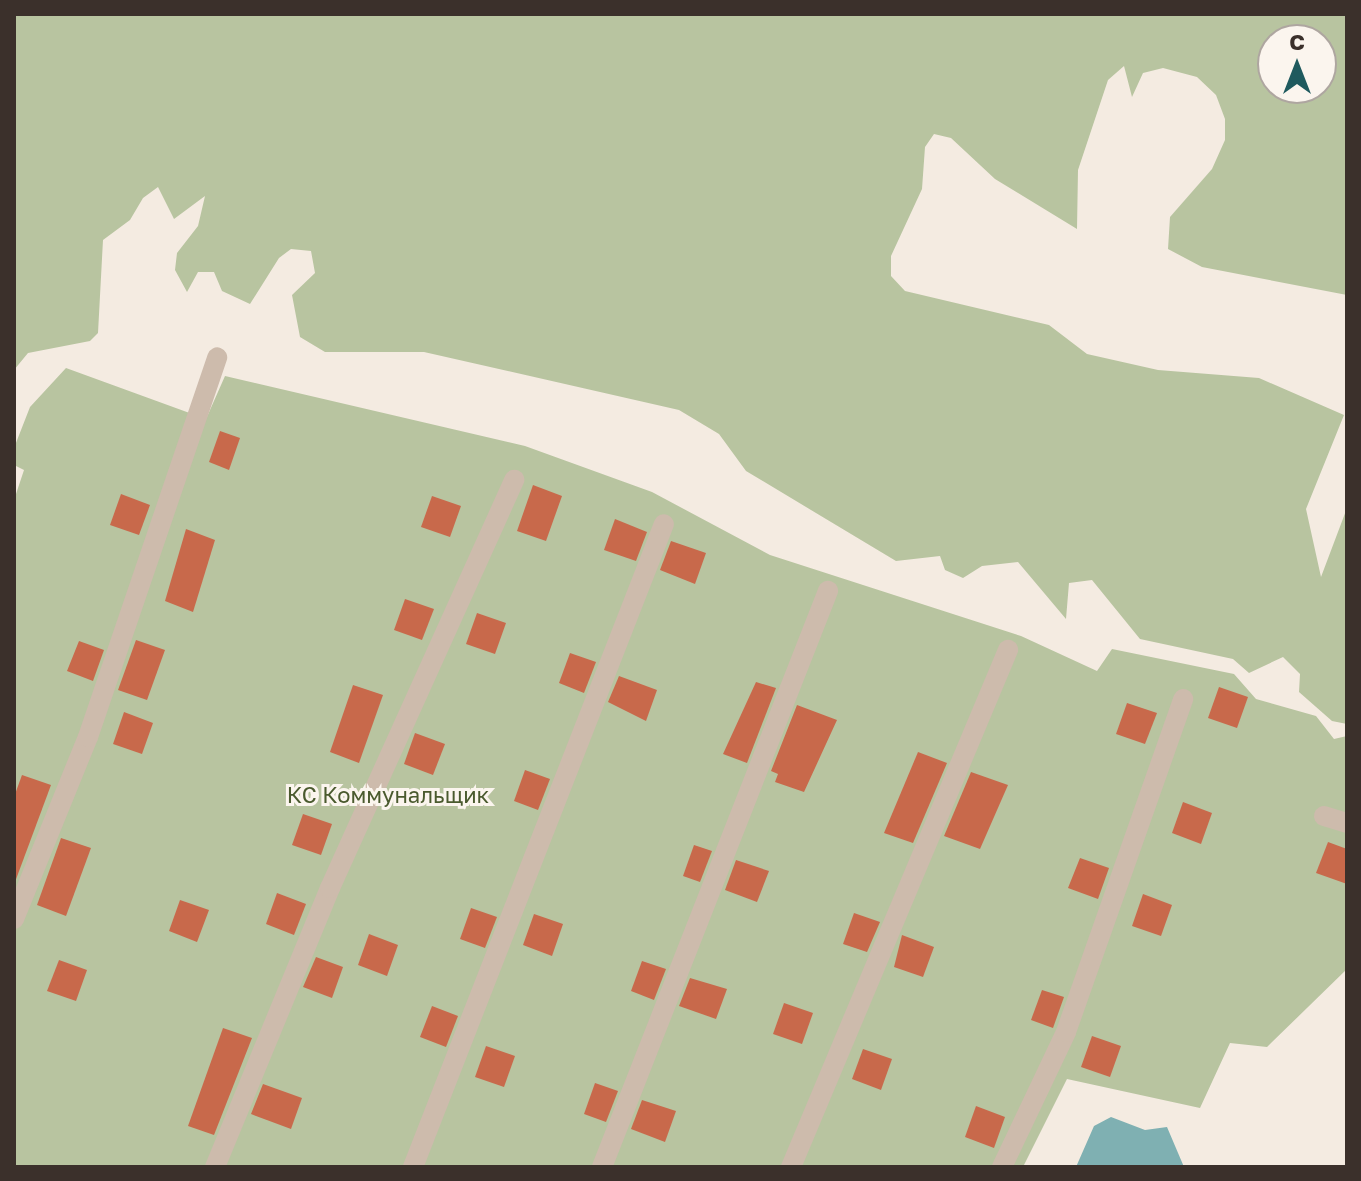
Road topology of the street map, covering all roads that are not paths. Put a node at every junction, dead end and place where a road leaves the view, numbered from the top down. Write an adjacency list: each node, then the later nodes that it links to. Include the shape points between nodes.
1 (217, 357): 9 (street, via 88,737)
2 (514, 480): 10 (street, via 330,888)
3 (664, 524): 11 (street)
4 (828, 591): 12 (street)
5 (1008, 650): 13 (street)
6 (1183, 699): 14 (street, via 1066,1032)
7 (1324, 816): 8 (street)
8 (1347, 823)
9 (14, 919)
10 (215, 1167)
11 (413, 1167)
12 (602, 1167)
13 (791, 1167)
14 (1002, 1167)

